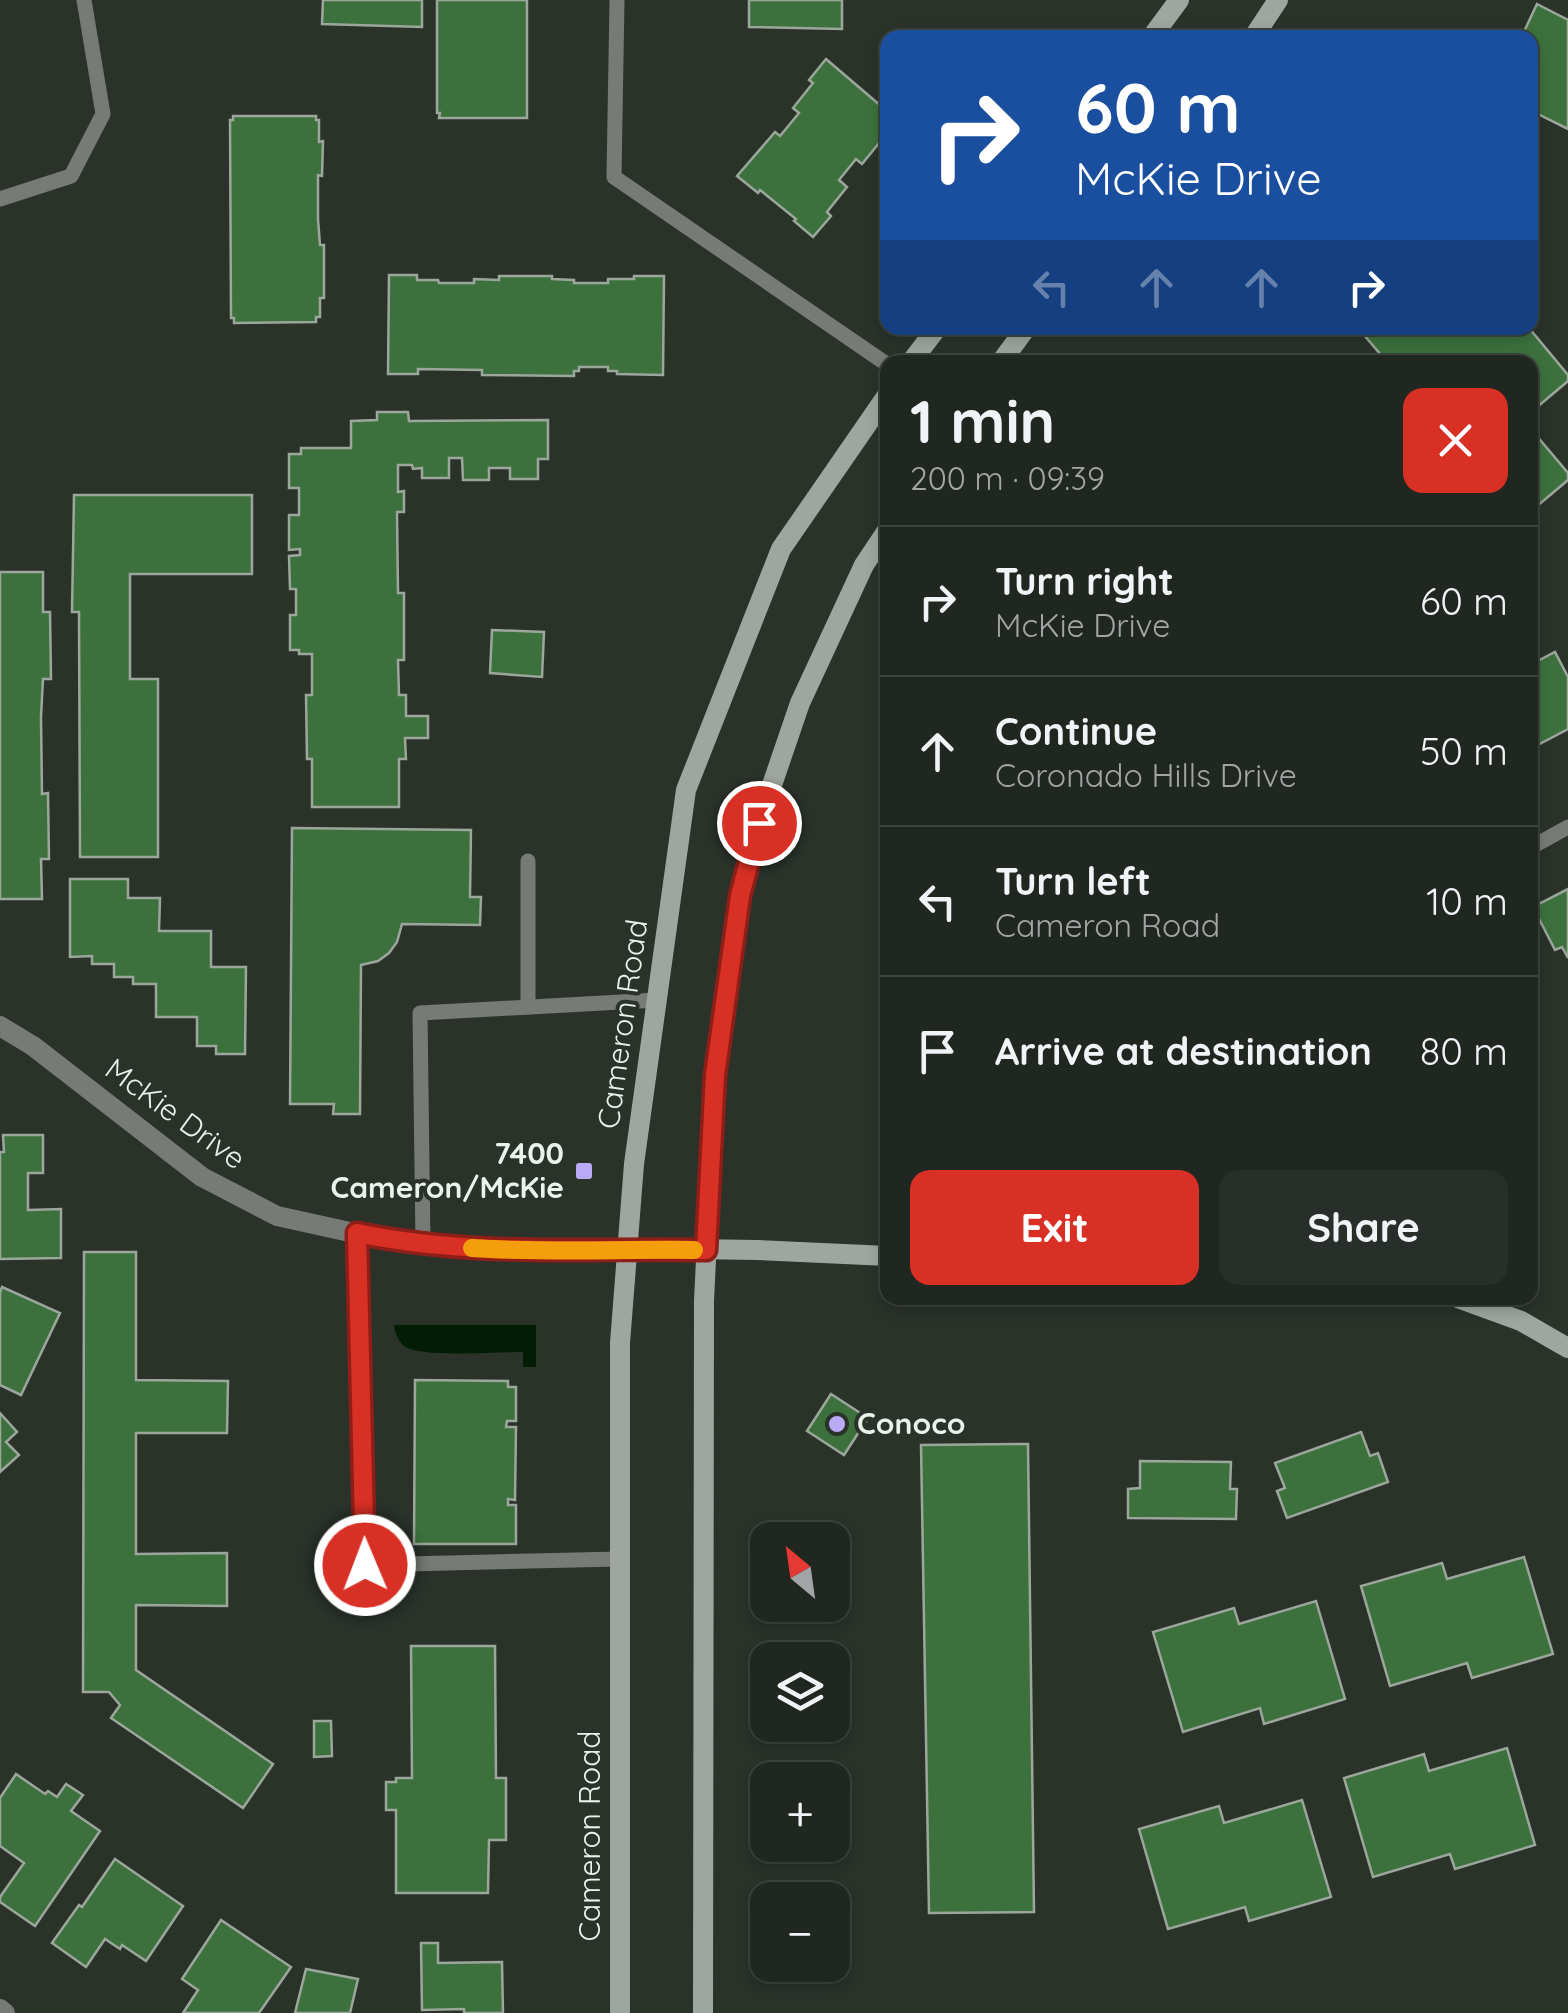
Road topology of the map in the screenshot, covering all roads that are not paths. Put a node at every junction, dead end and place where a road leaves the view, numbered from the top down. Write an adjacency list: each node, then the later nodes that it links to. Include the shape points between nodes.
1 (84, 0): 7 (lane, via 103,114 72,176)
2 (617, 0): 8 (lane, via 614,177)
3 (1179, 0): 5 (main road)
4 (1278, 0): 6 (main road)
5 (1158, 30)
6 (1258, 30)
7 (0, 198)
8 (880, 360)
9 (880, 406): 14 (main road, Cameron Road, via 781,549 686,790)
10 (880, 541): 20 (main road, via 800,704 740,896 715,1075)
11 (1568, 827): 12 (lane)
12 (1538, 844)
13 (528, 861): 15 (lane)
14 (657, 1000): 15 (lane); 19 (main road, Cameron Road)
15 (528, 1007): 18 (lane, via 420,1012)
16 (0, 1026): 17 (street, McKie Drive, via 202,1177 276,1216)
17 (357, 1233): 18 (street, McKie Drive); 24 (lane, via 365,1565)
18 (423, 1244): 19 (street, McKie Drive)
19 (626, 1248): 20 (main road); 24 (main road, Cameron Road)
20 (706, 1250): 21 (main road); 26 (main road)
21 (880, 1256)
22 (1478, 1305): 23 (main road)
23 (1568, 1348)
24 (620, 1559): 25 (main road, Cameron Road)
25 (620, 2013)
26 (703, 2013)

